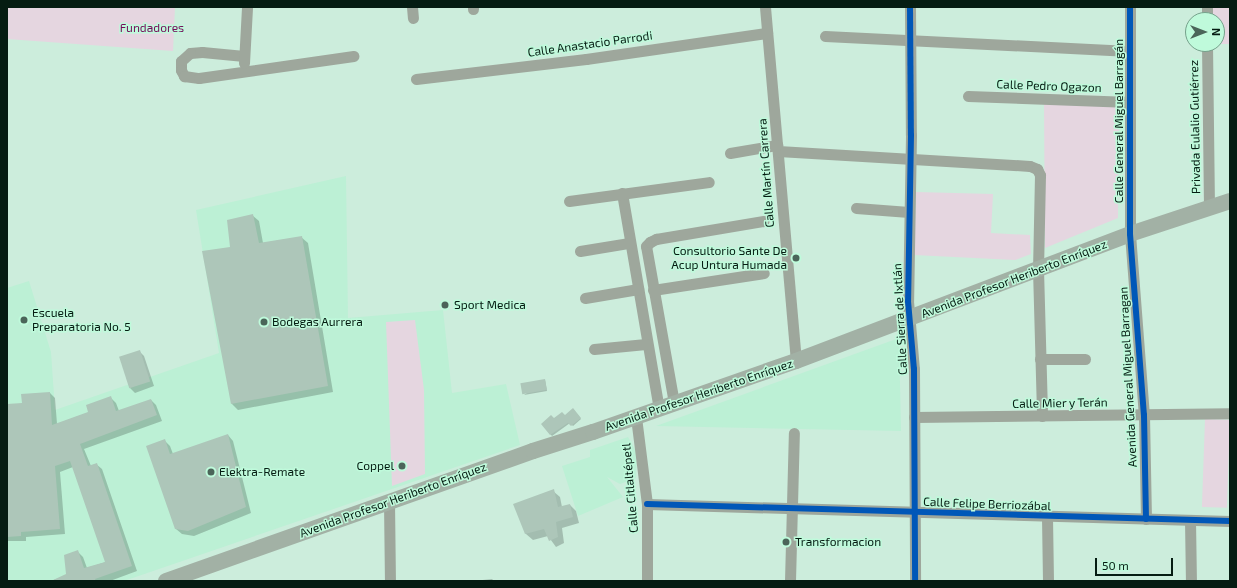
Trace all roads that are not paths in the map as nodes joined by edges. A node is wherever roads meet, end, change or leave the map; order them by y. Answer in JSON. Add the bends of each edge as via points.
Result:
{"nodes":[{"id":1,"x":247,"y":7,"type":"edge"},
{"id":2,"x":765,"y":7,"type":"edge"},
{"id":3,"x":910,"y":7,"type":"edge"},
{"id":4,"x":1130,"y":7,"type":"edge"},
{"id":5,"x":767,"y":33,"type":"junction"},
{"id":6,"x":824,"y":36,"type":"dead end"},
{"id":7,"x":910,"y":40,"type":"junction"},
{"id":8,"x":1130,"y":51,"type":"junction"},
{"id":9,"x":1207,"y":52,"type":"edge"},
{"id":10,"x":244,"y":56,"type":"junction"},
{"id":11,"x":353,"y":56,"type":"dead end"},
{"id":12,"x":244,"y":71,"type":"junction"},
{"id":13,"x":416,"y":79,"type":"dead end"},
{"id":14,"x":968,"y":96,"type":"dead end"},
{"id":15,"x":1130,"y":102,"type":"junction"},
{"id":16,"x":778,"y":148,"type":"junction"},
{"id":17,"x":730,"y":153,"type":"dead end"},
{"id":18,"x":910,"y":160,"type":"junction"},
{"id":19,"x":709,"y":182,"type":"dead end"},
{"id":20,"x":622,"y":193,"type":"junction"},
{"id":21,"x":569,"y":201,"type":"dead end"},
{"id":22,"x":1230,"y":201,"type":"edge"},
{"id":23,"x":856,"y":208,"type":"dead end"},
{"id":24,"x":1209,"y":209,"type":"junction"},
{"id":25,"x":909,"y":212,"type":"junction"},
{"id":26,"x":763,"y":221,"type":"dead end"},
{"id":27,"x":1130,"y":234,"type":"junction"},
{"id":28,"x":629,"y":243,"type":"junction"},
{"id":29,"x":580,"y":251,"type":"dead end"},
{"id":30,"x":1038,"y":269,"type":"junction"},
{"id":31,"x":764,"y":273,"type":"dead end"},
{"id":32,"x":638,"y":289,"type":"junction"},
{"id":33,"x":653,"y":290,"type":"junction"},
{"id":34,"x":585,"y":298,"type":"dead end"},
{"id":35,"x":909,"y":318,"type":"junction"},
{"id":36,"x":646,"y":344,"type":"junction"},
{"id":37,"x":594,"y":349,"type":"dead end"},
{"id":38,"x":1040,"y":359,"type":"junction"},
{"id":39,"x":1086,"y":359,"type":"dead end"},
{"id":40,"x":796,"y":361,"type":"junction"},
{"id":41,"x":674,"y":404,"type":"junction"},
{"id":42,"x":659,"y":409,"type":"junction"},
{"id":43,"x":1230,"y":413,"type":"edge"},
{"id":44,"x":1144,"y":415,"type":"junction"},
{"id":45,"x":914,"y":416,"type":"junction"},
{"id":46,"x":1042,"y":416,"type":"junction"},
{"id":47,"x":636,"y":417,"type":"junction"},
{"id":48,"x":794,"y":433,"type":"dead end"},
{"id":49,"x":389,"y":502,"type":"junction"},
{"id":50,"x":647,"y":504,"type":"junction"},
{"id":51,"x":793,"y":508,"type":"junction"},
{"id":52,"x":915,"y":513,"type":"junction"},
{"id":53,"x":1047,"y":517,"type":"junction"},
{"id":54,"x":1146,"y":519,"type":"junction"},
{"id":55,"x":1190,"y":520,"type":"junction"},
{"id":56,"x":1230,"y":521,"type":"edge"},
{"id":57,"x":166,"y":581,"type":"edge"},
{"id":58,"x":390,"y":581,"type":"edge"},
{"id":59,"x":648,"y":581,"type":"edge"},
{"id":60,"x":790,"y":581,"type":"edge"},
{"id":61,"x":915,"y":581,"type":"edge"},
{"id":62,"x":1048,"y":581,"type":"edge"},
{"id":63,"x":1191,"y":581,"type":"edge"}],
"edges":[{"from":1,"to":10,"type":"street"},
{"from":2,"to":5,"type":"street","name":"Calle Martín Carrera"},
{"from":3,"to":7,"type":"street","name":"Calle Sierra de Ixtlán"},
{"from":4,"to":8,"type":"street","name":"Calle General Miguel Barragán"},
{"from":5,"to":13,"type":"street","name":"Calle Anastacio Parrodi","via":[[586,59]]},
{"from":5,"to":16,"type":"street","name":"Calle Martín Carrera"},
{"from":6,"to":7,"type":"street"},
{"from":7,"to":8,"type":"street"},
{"from":7,"to":18,"type":"street","name":"Calle Sierra de Ixtlán"},
{"from":8,"to":15,"type":"street","name":"Calle General Miguel Barragán"},
{"from":9,"to":24,"type":"street","name":"Privada Eulalio Gutiérrez"},
{"from":10,"to":12,"type":"street"},
{"from":10,"to":12,"type":"street","via":[[190,53],[181,61],[180,66],[184,76],[190,78]]},
{"from":11,"to":12,"type":"street"},
{"from":14,"to":15,"type":"street","name":"Calle Pedro Ogazon"},
{"from":15,"to":27,"type":"street","name":"Calle General Miguel Barragán"},
{"from":16,"to":17,"type":"street"},
{"from":16,"to":18,"type":"street"},
{"from":16,"to":40,"type":"street","name":"Calle Martín Carrera"},
{"from":18,"to":25,"type":"street","name":"Calle Sierra de Ixtlán"},
{"from":18,"to":30,"type":"street","via":[[1034,167],[1040,175]]},
{"from":19,"to":20,"type":"street"},
{"from":20,"to":21,"type":"street"},
{"from":20,"to":28,"type":"street"},
{"from":22,"to":24,"type":"main road","name":"Avenida Profesor Heriberto Enríquez"},
{"from":23,"to":25,"type":"street"},
{"from":24,"to":27,"type":"main road","name":"Avenida Profesor Heriberto Enríquez"},
{"from":25,"to":35,"type":"street","name":"Calle Sierra de Ixtlán"},
{"from":26,"to":33,"type":"street","via":[[650,242],[646,246],[646,251]]},
{"from":27,"to":30,"type":"main road","name":"Avenida Profesor Heriberto Enríquez"},
{"from":27,"to":44,"type":"street","name":"Avenida General Miguel Barragan"},
{"from":28,"to":29,"type":"street"},
{"from":28,"to":32,"type":"street"},
{"from":30,"to":35,"type":"main road","name":"Avenida Profesor Heriberto Enríquez"},
{"from":30,"to":38,"type":"street"},
{"from":31,"to":33,"type":"street"},
{"from":32,"to":34,"type":"street"},
{"from":32,"to":36,"type":"street"},
{"from":33,"to":41,"type":"street"},
{"from":35,"to":40,"type":"main road","name":"Avenida Profesor Heriberto Enríquez"},
{"from":35,"to":45,"type":"street","name":"Calle Sierra de Ixtlán","via":[[914,369]]},
{"from":36,"to":37,"type":"street"},
{"from":36,"to":42,"type":"street"},
{"from":38,"to":39,"type":"street"},
{"from":38,"to":46,"type":"street"},
{"from":40,"to":41,"type":"main road","name":"Avenida Profesor Heriberto Enríquez"},
{"from":41,"to":42,"type":"main road","name":"Avenida Profesor Heriberto Enríquez"},
{"from":42,"to":47,"type":"main road","name":"Avenida Profesor Heriberto Enríquez"},
{"from":43,"to":44,"type":"street","name":"Calle Mier y Terán"},
{"from":44,"to":46,"type":"street","name":"Calle Mier y Terán"},
{"from":44,"to":54,"type":"street","name":"Avenida General Miguel Barragan"},
{"from":45,"to":46,"type":"street","name":"Calle Mier y Terán"},
{"from":45,"to":52,"type":"street","name":"Calle Sierra de Ixtlán"},
{"from":47,"to":49,"type":"main road","name":"Avenida Profesor Heriberto Enríquez"},
{"from":47,"to":50,"type":"street","name":"Calle Citlaltépetl"},
{"from":48,"to":51,"type":"street"},
{"from":49,"to":57,"type":"main road","name":"Avenida Profesor Heriberto Enríquez"},
{"from":49,"to":58,"type":"street"},
{"from":50,"to":51,"type":"street","name":"Calle Felipe Berriozábal"},
{"from":50,"to":59,"type":"street","name":"Calle Citlaltépetl"},
{"from":51,"to":52,"type":"street","name":"Calle Felipe Berriozábal"},
{"from":51,"to":60,"type":"street"},
{"from":52,"to":53,"type":"street","name":"Calle Felipe Berriozábal"},
{"from":52,"to":61,"type":"street","name":"Calle Sierra de Ixtlán"},
{"from":53,"to":54,"type":"street","name":"Calle Felipe Berriozábal"},
{"from":53,"to":62,"type":"street"},
{"from":54,"to":55,"type":"street","name":"Calle Felipe Berriozábal"},
{"from":55,"to":56,"type":"street","name":"Calle Felipe Berriozábal"},
{"from":55,"to":63,"type":"street"}]}
